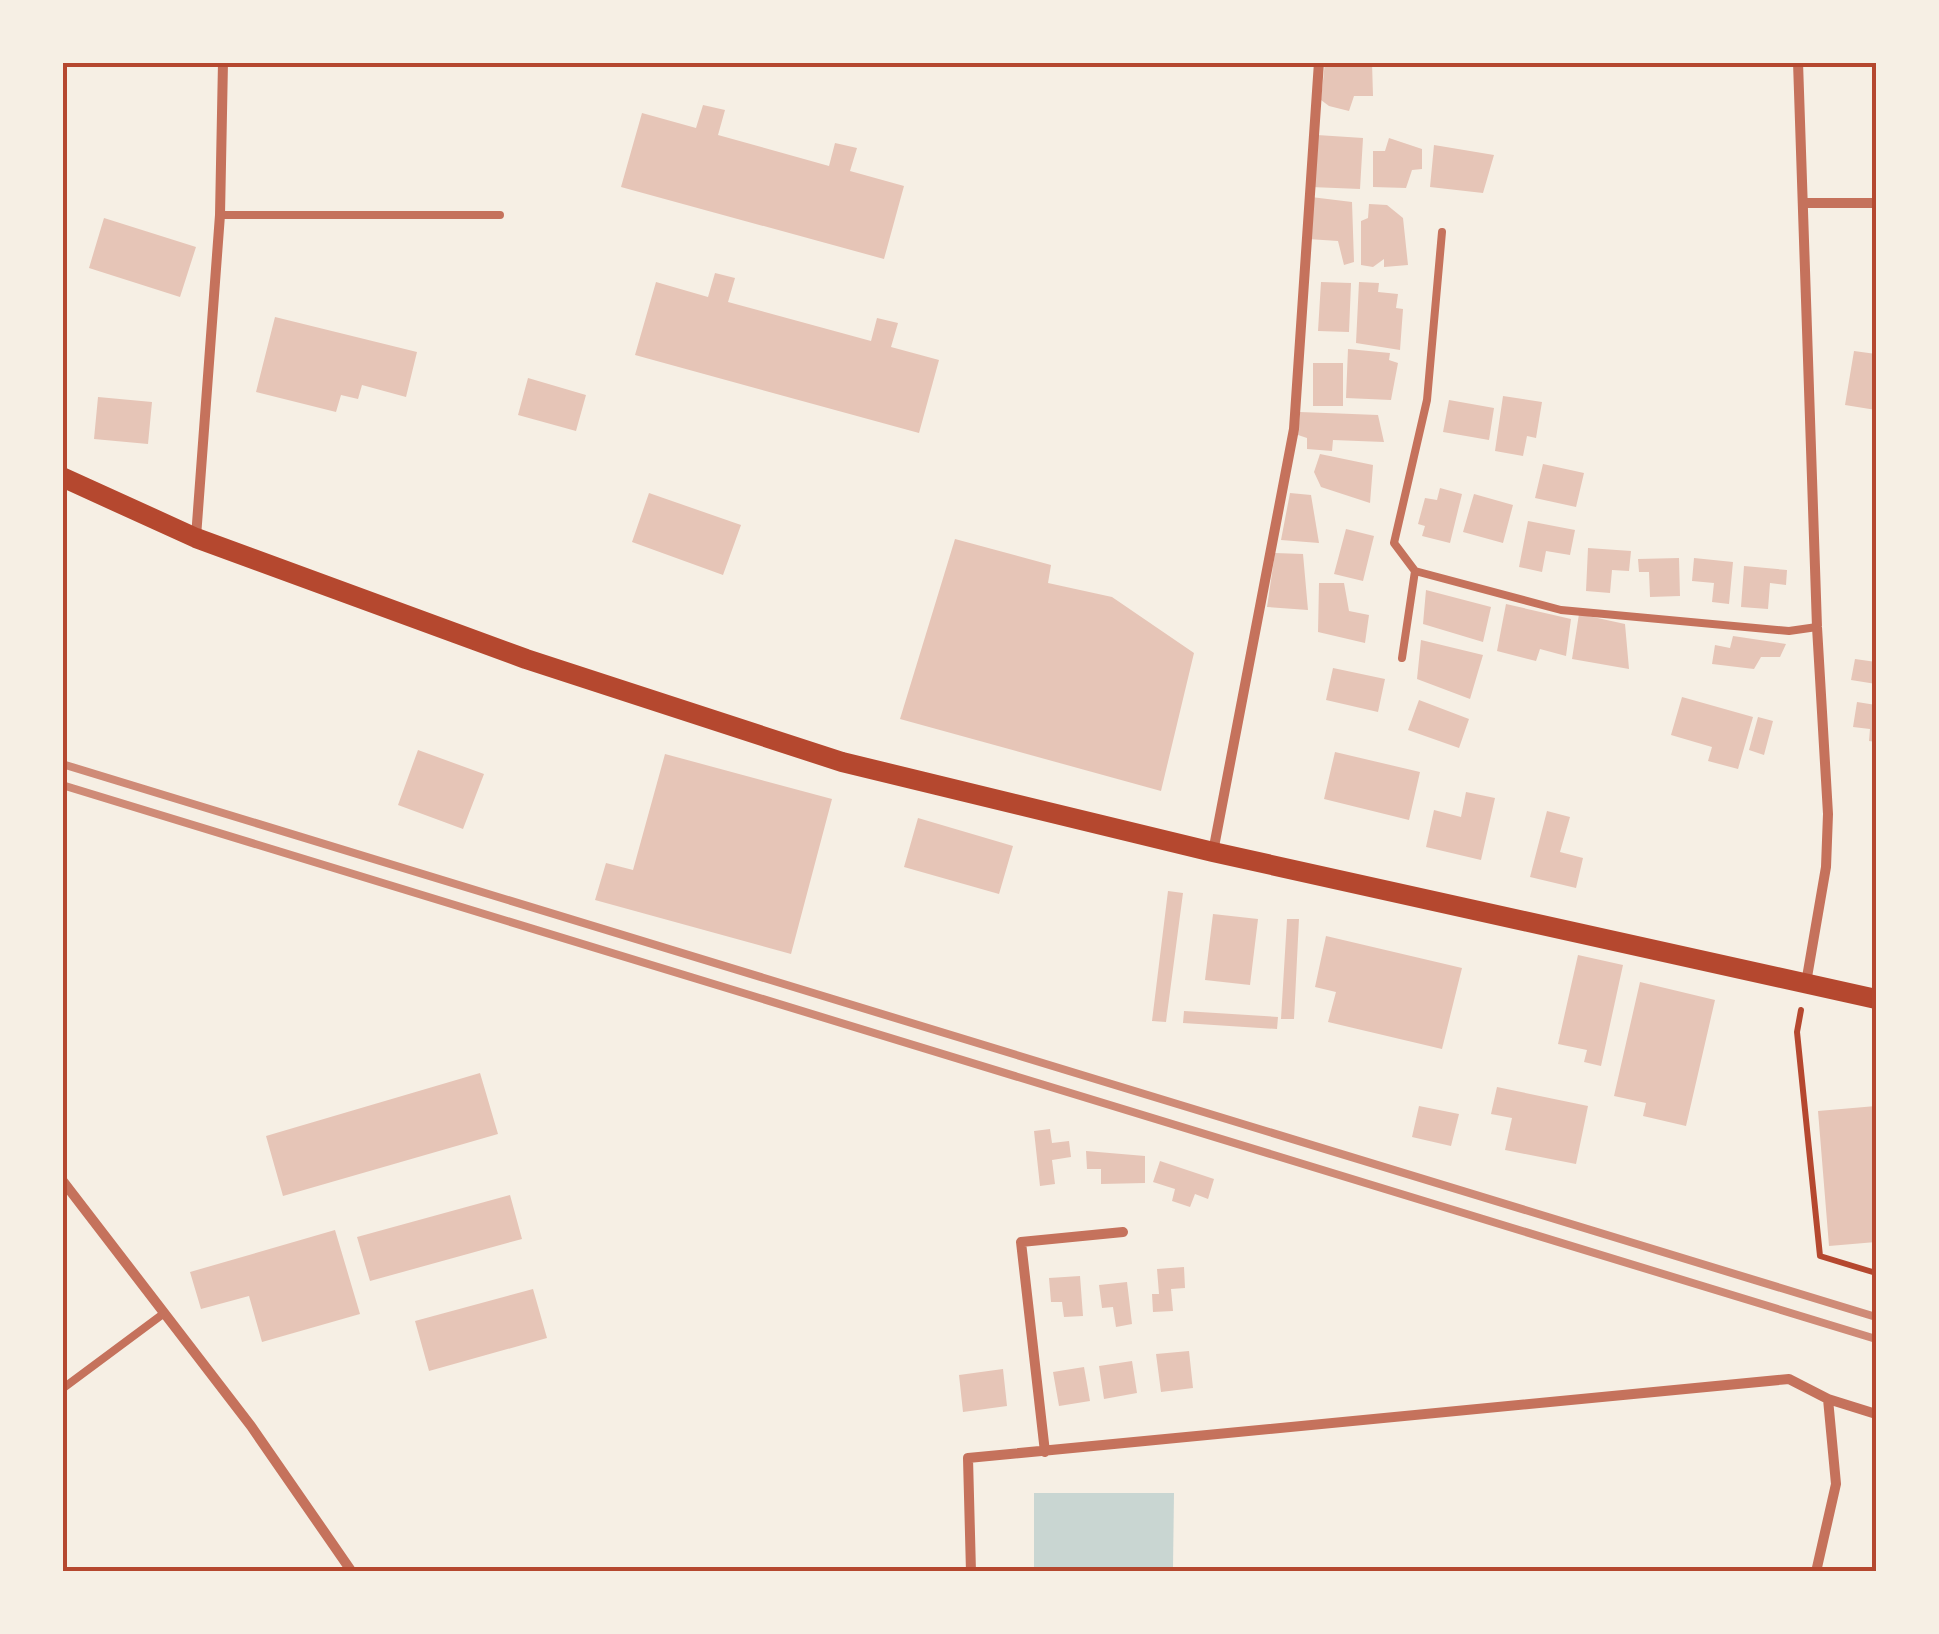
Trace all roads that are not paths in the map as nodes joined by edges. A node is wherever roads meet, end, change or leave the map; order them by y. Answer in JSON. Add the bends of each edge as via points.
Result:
{"nodes":[{"id":1,"x":223,"y":62,"type":"edge"},
{"id":2,"x":1319,"y":62,"type":"edge"},
{"id":3,"x":1798,"y":62,"type":"edge"},
{"id":4,"x":1876,"y":203,"type":"edge"},
{"id":5,"x":1806,"y":204,"type":"junction"},
{"id":6,"x":220,"y":215,"type":"junction"},
{"id":7,"x":500,"y":215,"type":"dead end"},
{"id":8,"x":1442,"y":232,"type":"dead end"},
{"id":9,"x":62,"y":477,"type":"edge"},
{"id":10,"x":196,"y":538,"type":"junction"},
{"id":11,"x":1415,"y":571,"type":"junction"},
{"id":12,"x":1817,"y":627,"type":"junction"},
{"id":13,"x":1402,"y":658,"type":"dead end"},
{"id":14,"x":1213,"y":852,"type":"junction"},
{"id":15,"x":1806,"y":984,"type":"junction"},
{"id":16,"x":1876,"y":999,"type":"edge"},
{"id":17,"x":62,"y":1180,"type":"edge"},
{"id":18,"x":1123,"y":1232,"type":"dead end"},
{"id":19,"x":164,"y":1314,"type":"junction"},
{"id":20,"x":62,"y":1389,"type":"edge"},
{"id":21,"x":1828,"y":1399,"type":"junction"},
{"id":22,"x":1876,"y":1414,"type":"edge"},
{"id":23,"x":1045,"y":1452,"type":"junction"},
{"id":24,"x":352,"y":1572,"type":"edge"},
{"id":25,"x":971,"y":1572,"type":"edge"},
{"id":26,"x":1816,"y":1572,"type":"edge"}],
"edges":[{"from":1,"to":6,"type":"street"},
{"from":2,"to":14,"type":"street","via":[[1294,429]]},
{"from":3,"to":5,"type":"street"},
{"from":4,"to":5,"type":"street"},
{"from":5,"to":12,"type":"street"},
{"from":6,"to":7,"type":"lane"},
{"from":6,"to":10,"type":"street"},
{"from":8,"to":11,"type":"lane","via":[[1427,400],[1394,543]]},
{"from":9,"to":10,"type":"main road"},
{"from":10,"to":14,"type":"main road","via":[[526,658],[842,762]]},
{"from":11,"to":12,"type":"lane","via":[[1561,610],[1790,631]]},
{"from":11,"to":13,"type":"lane"},
{"from":12,"to":15,"type":"street","via":[[1828,814]]},
{"from":14,"to":15,"type":"main road"},
{"from":15,"to":16,"type":"main road"},
{"from":17,"to":19,"type":"street"},
{"from":18,"to":23,"type":"street","via":[[1021,1242]]},
{"from":19,"to":20,"type":"lane"},
{"from":19,"to":24,"type":"street","via":[[252,1426]]},
{"from":21,"to":22,"type":"street"},
{"from":21,"to":23,"type":"street","via":[[1790,1379],[1740,1381]]},
{"from":21,"to":26,"type":"street","via":[[1836,1484]]},
{"from":23,"to":25,"type":"street","via":[[968,1458]]}]}
